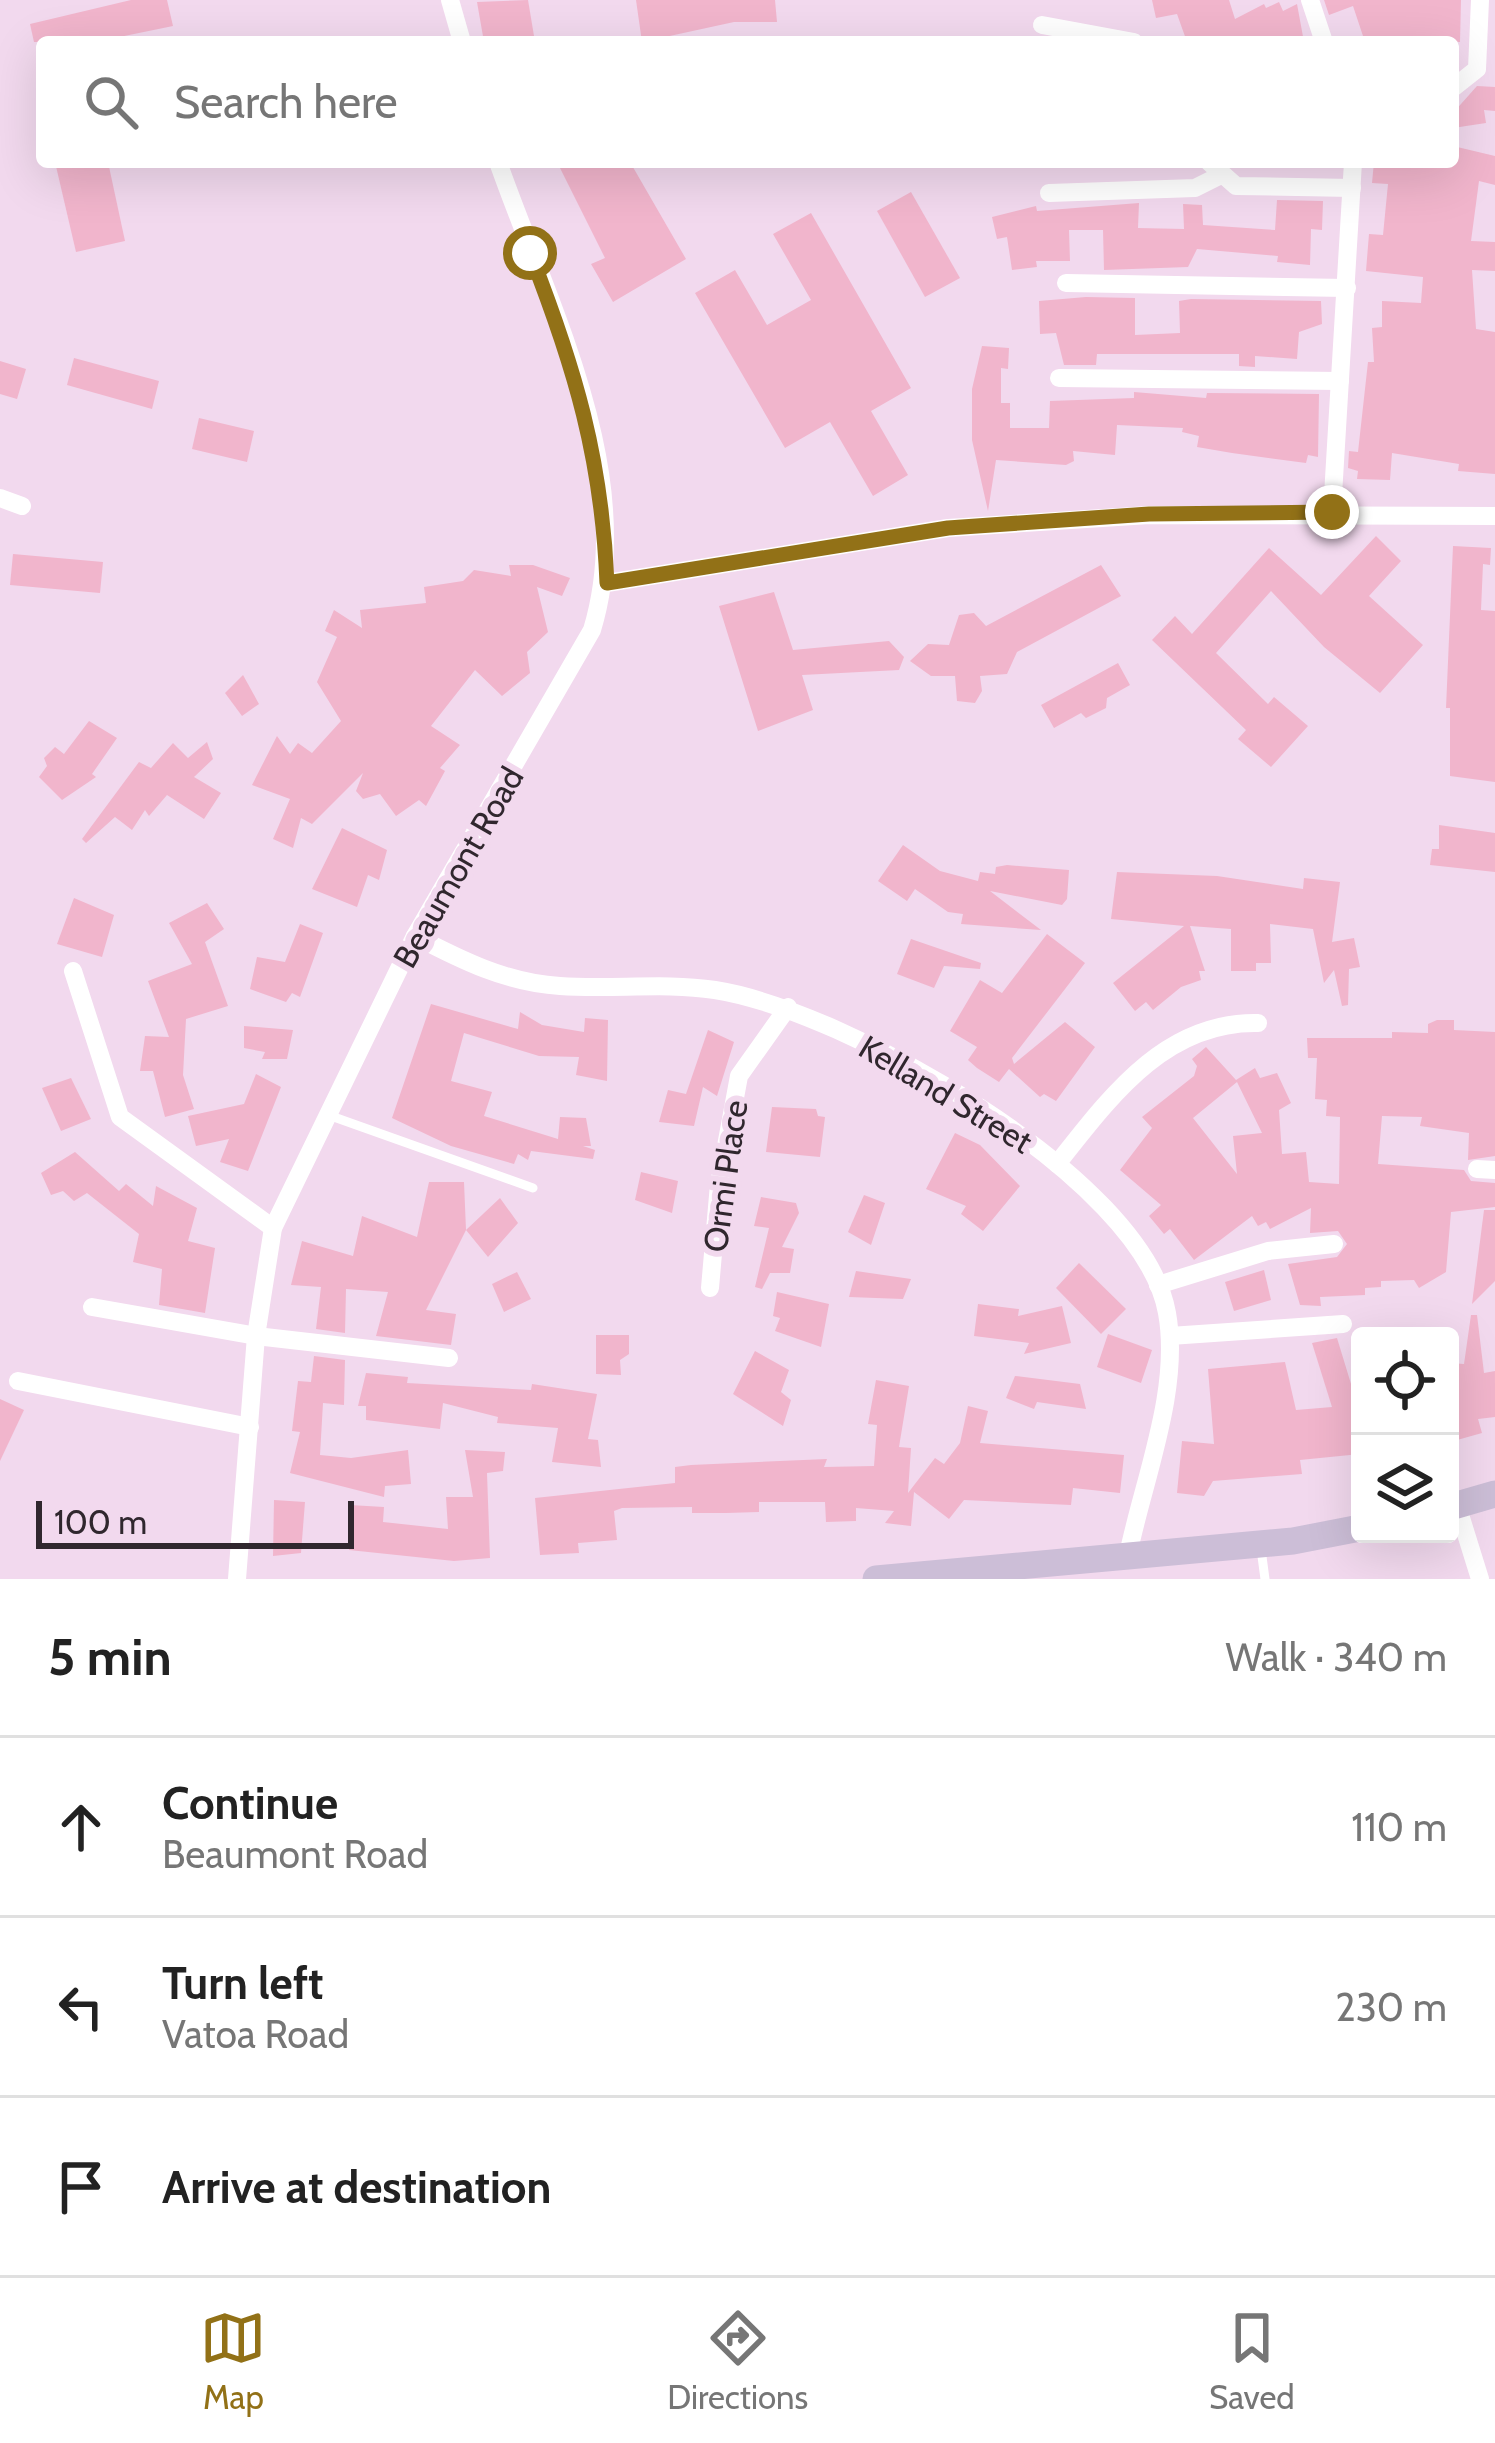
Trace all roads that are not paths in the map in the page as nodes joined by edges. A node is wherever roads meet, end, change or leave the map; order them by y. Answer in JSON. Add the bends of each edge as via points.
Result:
{"nodes":[{"id":1,"x":450,"y":0,"type":"edge"},
{"id":2,"x":1310,"y":0,"type":"edge"},
{"id":3,"x":1480,"y":0,"type":"edge"},
{"id":4,"x":1042,"y":25,"type":"dead end"},
{"id":5,"x":460,"y":36,"type":"edge"},
{"id":6,"x":1102,"y":36,"type":"edge"},
{"id":7,"x":1322,"y":36,"type":"edge"},
{"id":8,"x":1459,"y":83,"type":"edge"},
{"id":9,"x":500,"y":168,"type":"edge"},
{"id":10,"x":1353,"y":168,"type":"edge"},
{"id":11,"x":1214,"y":169,"type":"edge"},
{"id":12,"x":1352,"y":188,"type":"junction"},
{"id":13,"x":1049,"y":193,"type":"dead end"},
{"id":14,"x":1066,"y":283,"type":"dead end"},
{"id":15,"x":1347,"y":288,"type":"junction"},
{"id":16,"x":1059,"y":378,"type":"dead end"},
{"id":17,"x":1340,"y":381,"type":"junction"},
{"id":18,"x":0,"y":498,"type":"edge"},
{"id":19,"x":22,"y":506,"type":"dead end"},
{"id":20,"x":1332,"y":512,"type":"junction"},
{"id":21,"x":1495,"y":516,"type":"edge"},
{"id":22,"x":607,"y":583,"type":"junction"},
{"id":23,"x":415,"y":937,"type":"junction"},
{"id":24,"x":73,"y":971,"type":"dead end"},
{"id":25,"x":788,"y":1007,"type":"junction"},
{"id":26,"x":1258,"y":1022,"type":"dead end"},
{"id":27,"x":331,"y":1116,"type":"junction"},
{"id":28,"x":1057,"y":1164,"type":"junction"},
{"id":29,"x":533,"y":1188,"type":"dead end"},
{"id":30,"x":273,"y":1228,"type":"junction"},
{"id":31,"x":1334,"y":1244,"type":"dead end"},
{"id":32,"x":1159,"y":1285,"type":"junction"},
{"id":33,"x":710,"y":1288,"type":"dead end"},
{"id":34,"x":92,"y":1307,"type":"dead end"},
{"id":35,"x":1343,"y":1324,"type":"dead end"},
{"id":36,"x":256,"y":1336,"type":"junction"},
{"id":37,"x":1170,"y":1336,"type":"junction"},
{"id":38,"x":448,"y":1358,"type":"dead end"},
{"id":39,"x":18,"y":1381,"type":"dead end"},
{"id":40,"x":250,"y":1427,"type":"junction"},
{"id":41,"x":1495,"y":1494,"type":"edge"},
{"id":42,"x":1459,"y":1505,"type":"edge"},
{"id":43,"x":1459,"y":1520,"type":"edge"},
{"id":44,"x":1351,"y":1529,"type":"edge"},
{"id":45,"x":1261,"y":1544,"type":"junction"},
{"id":46,"x":1128,"y":1556,"type":"junction"},
{"id":47,"x":237,"y":1579,"type":"edge"},
{"id":48,"x":876,"y":1579,"type":"edge"},
{"id":49,"x":1265,"y":1579,"type":"edge"},
{"id":50,"x":1480,"y":1579,"type":"edge"}],
"edges":[{"from":1,"to":5,"type":"street"},
{"from":2,"to":7,"type":"street"},
{"from":3,"to":8,"type":"street","via":[[1477,69]]},
{"from":4,"to":6,"type":"street"},
{"from":9,"to":22,"type":"street","name":"Beaumont Road","via":[[582,402],[603,493]]},
{"from":10,"to":12,"type":"street"},
{"from":11,"to":12,"type":"street","via":[[1236,186]]},
{"from":11,"to":13,"type":"street","via":[[1195,188]]},
{"from":12,"to":15,"type":"street"},
{"from":14,"to":15,"type":"street"},
{"from":15,"to":17,"type":"street"},
{"from":16,"to":17,"type":"street"},
{"from":17,"to":20,"type":"street"},
{"from":18,"to":19,"type":"street"},
{"from":20,"to":21,"type":"street"},
{"from":20,"to":22,"type":"street","via":[[948,528]]},
{"from":22,"to":23,"type":"street","name":"Beaumont Road","via":[[592,630]]},
{"from":23,"to":25,"type":"street","name":"Kelland Street","via":[[482,970],[560,986],[716,990]]},
{"from":23,"to":27,"type":"street","name":"Beaumont Road"},
{"from":24,"to":30,"type":"street","via":[[121,1117]]},
{"from":25,"to":28,"type":"street","name":"Kelland Street","via":[[973,1102]]},
{"from":25,"to":33,"type":"street","name":"Ormi Place","via":[[740,1076]]},
{"from":26,"to":28,"type":"street","via":[[1180,1037],[1143,1066]]},
{"from":27,"to":29,"type":"lane"},
{"from":27,"to":30,"type":"street","name":"Beaumont Road"},
{"from":28,"to":32,"type":"street","name":"Kelland Street","via":[[1114,1217]]},
{"from":30,"to":36,"type":"street","name":"Beaumont Road"},
{"from":31,"to":32,"type":"street","via":[[1268,1251]]},
{"from":32,"to":37,"type":"street","name":"Kelland Street"},
{"from":34,"to":36,"type":"street"},
{"from":35,"to":37,"type":"street"},
{"from":36,"to":38,"type":"street"},
{"from":36,"to":40,"type":"street","name":"Beaumont Road"},
{"from":37,"to":46,"type":"street","name":"Kelland Street"},
{"from":39,"to":40,"type":"street"},
{"from":40,"to":47,"type":"street","name":"Beaumont Road"},
{"from":41,"to":42,"type":"street"},
{"from":43,"to":50,"type":"street"},
{"from":44,"to":45,"type":"street"},
{"from":45,"to":46,"type":"street"},
{"from":45,"to":49,"type":"lane"},
{"from":46,"to":48,"type":"street"}]}
